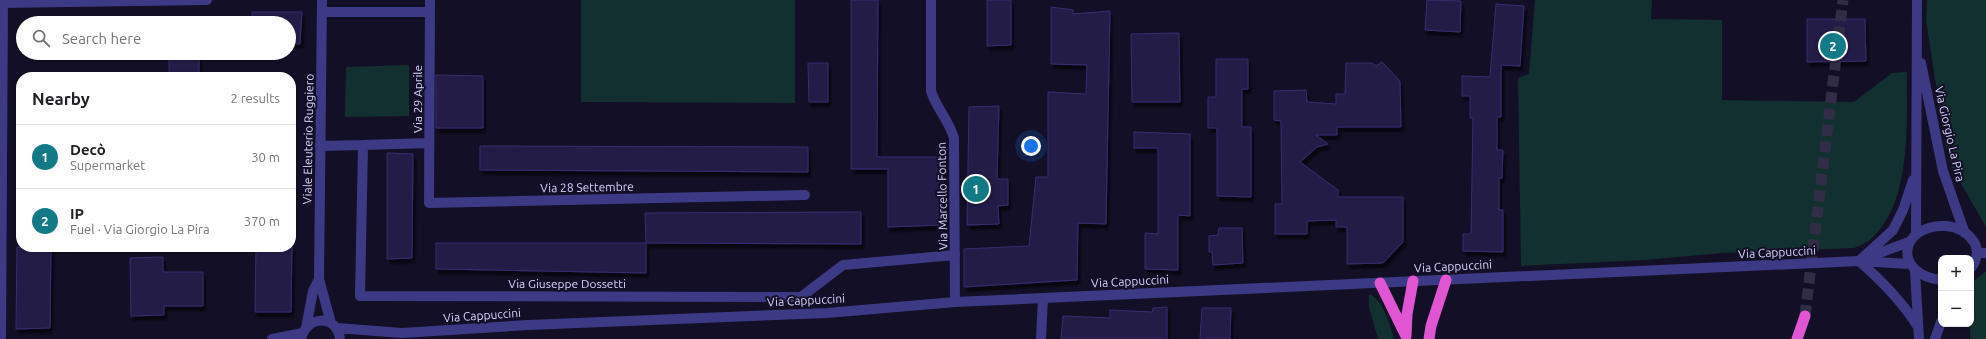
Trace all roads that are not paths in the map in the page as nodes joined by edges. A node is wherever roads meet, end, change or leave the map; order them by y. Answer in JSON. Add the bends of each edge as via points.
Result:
{"nodes":[{"id":1,"x":207,"y":0,"type":"edge"},
{"id":2,"x":322,"y":0,"type":"edge"},
{"id":3,"x":430,"y":0,"type":"edge"},
{"id":4,"x":931,"y":0,"type":"edge"},
{"id":5,"x":1917,"y":0,"type":"edge"},
{"id":6,"x":2,"y":2,"type":"edge"},
{"id":7,"x":322,"y":12,"type":"junction"},
{"id":8,"x":430,"y":12,"type":"junction"},
{"id":9,"x":1916,"y":42,"type":"junction"},
{"id":10,"x":1,"y":65,"type":"edge"},
{"id":11,"x":429,"y":143,"type":"junction"},
{"id":12,"x":363,"y":145,"type":"junction"},
{"id":13,"x":320,"y":146,"type":"junction"},
{"id":14,"x":1916,"y":170,"type":"junction"},
{"id":15,"x":805,"y":195,"type":"dead end"},
{"id":16,"x":1964,"y":231,"type":"junction"},
{"id":17,"x":1916,"y":234,"type":"junction"},
{"id":18,"x":1909,"y":242,"type":"junction"},
{"id":19,"x":1982,"y":253,"type":"edge"},
{"id":20,"x":955,"y":255,"type":"junction"},
{"id":21,"x":1859,"y":261,"type":"junction"},
{"id":22,"x":1974,"y":265,"type":"edge"},
{"id":23,"x":1912,"y":267,"type":"junction"},
{"id":24,"x":319,"y":279,"type":"junction"},
{"id":25,"x":1938,"y":279,"type":"edge"},
{"id":26,"x":1446,"y":280,"type":"junction"},
{"id":27,"x":1413,"y":281,"type":"junction"},
{"id":28,"x":1380,"y":283,"type":"junction"},
{"id":29,"x":1043,"y":298,"type":"junction"},
{"id":30,"x":955,"y":302,"type":"junction"},
{"id":31,"x":1805,"y":316,"type":"tunnel mouth"},
{"id":32,"x":334,"y":326,"type":"junction"},
{"id":33,"x":1918,"y":327,"type":"junction"},
{"id":34,"x":1939,"y":327,"type":"edge"},
{"id":35,"x":303,"y":333,"type":"edge"},
{"id":36,"x":402,"y":333,"type":"junction"},
{"id":37,"x":1406,"y":338,"type":"edge"},
{"id":38,"x":1,"y":339,"type":"edge"},
{"id":39,"x":272,"y":339,"type":"edge"},
{"id":40,"x":340,"y":339,"type":"edge"},
{"id":41,"x":382,"y":339,"type":"edge"},
{"id":42,"x":1041,"y":339,"type":"edge"},
{"id":43,"x":1429,"y":339,"type":"edge"},
{"id":44,"x":1797,"y":339,"type":"edge"},
{"id":45,"x":1919,"y":339,"type":"edge"},
{"id":46,"x":1935,"y":339,"type":"edge"}],
"edges":[{"from":1,"to":6,"type":"street"},
{"from":2,"to":7,"type":"street","name":"Viale Eleuterio Ruggiero"},
{"from":3,"to":8,"type":"street","name":"Via 29 Aprile"},
{"from":4,"to":20,"type":"street","name":"Via Marcello Fonton","via":[[931,91],[935,104],[950,125],[954,138]]},
{"from":5,"to":9,"type":"street","name":"Via Giorgio La Pira"},
{"from":6,"to":10,"type":"street"},
{"from":7,"to":8,"type":"street"},
{"from":7,"to":13,"type":"street","name":"Viale Eleuterio Ruggiero"},
{"from":8,"to":11,"type":"street","name":"Via 29 Aprile"},
{"from":9,"to":14,"type":"street","name":"Via Giorgio La Pira"},
{"from":9,"to":16,"type":"street","name":"Via Giorgio La Pira","via":[[1943,171]]},
{"from":10,"to":38,"type":"street"},
{"from":11,"to":12,"type":"street","name":"Via 29 Aprile"},
{"from":11,"to":15,"type":"street","name":"Via 28 Settembre","via":[[429,203]]},
{"from":12,"to":13,"type":"street"},
{"from":12,"to":20,"type":"street","name":"Via Giuseppe Dossetti","via":[[360,296],[801,297],[843,265]]},
{"from":13,"to":24,"type":"street","name":"Viale Eleuterio Ruggiero"},
{"from":14,"to":17,"type":"street","name":"Via Giorgio La Pira"},
{"from":14,"to":21,"type":"street","name":"Via Giorgio La Pira","via":[[1904,210],[1894,230]]},
{"from":16,"to":17,"type":"street","via":[[1951,226],[1936,226]]},
{"from":16,"to":19,"type":"street","via":[[1970,235]]},
{"from":17,"to":18,"type":"street"},
{"from":18,"to":21,"type":"street","name":"Via Cappuccini"},
{"from":18,"to":23,"type":"street","via":[[1906,255]]},
{"from":19,"to":22,"type":"street"},
{"from":20,"to":30,"type":"street","name":"Via Marcello Fonton"},
{"from":21,"to":23,"type":"street","name":"Via Cappuccini"},
{"from":21,"to":26,"type":"street","name":"Via Cappuccini"},
{"from":21,"to":33,"type":"street","via":[[1906,307]]},
{"from":23,"to":25,"type":"street","name":"Via Cappuccini","via":[[1924,276]]},
{"from":23,"to":33,"type":"street"},
{"from":24,"to":32,"type":"street","name":"Viale Eleuterio Ruggiero"},
{"from":24,"to":35,"type":"street","name":"Viale Eleuterio Ruggiero","via":[[313,291]]},
{"from":26,"to":27,"type":"street","name":"Via Cappuccini"},
{"from":26,"to":43,"type":"highway"},
{"from":27,"to":28,"type":"street","name":"Via Cappuccini"},
{"from":27,"to":37,"type":"highway"},
{"from":28,"to":29,"type":"street","name":"Via Cappuccini"},
{"from":28,"to":37,"type":"highway"},
{"from":29,"to":30,"type":"street","name":"Via Cappuccini"},
{"from":29,"to":42,"type":"street"},
{"from":30,"to":36,"type":"street","name":"Via Cappuccini","via":[[827,313],[528,325]]},
{"from":31,"to":44,"type":"highway"},
{"from":32,"to":35,"type":"street","name":"Via Cappuccini","via":[[326,321],[315,322]]},
{"from":32,"to":36,"type":"street","name":"Via Cappuccini"},
{"from":32,"to":40,"type":"street","name":"Viale Eleuterio Ruggiero"},
{"from":33,"to":45,"type":"street"},
{"from":34,"to":46,"type":"street"},
{"from":35,"to":39,"type":"street","name":"Via Cappuccini"},
{"from":36,"to":41,"type":"street","name":"Via Cappuccini"}]}
